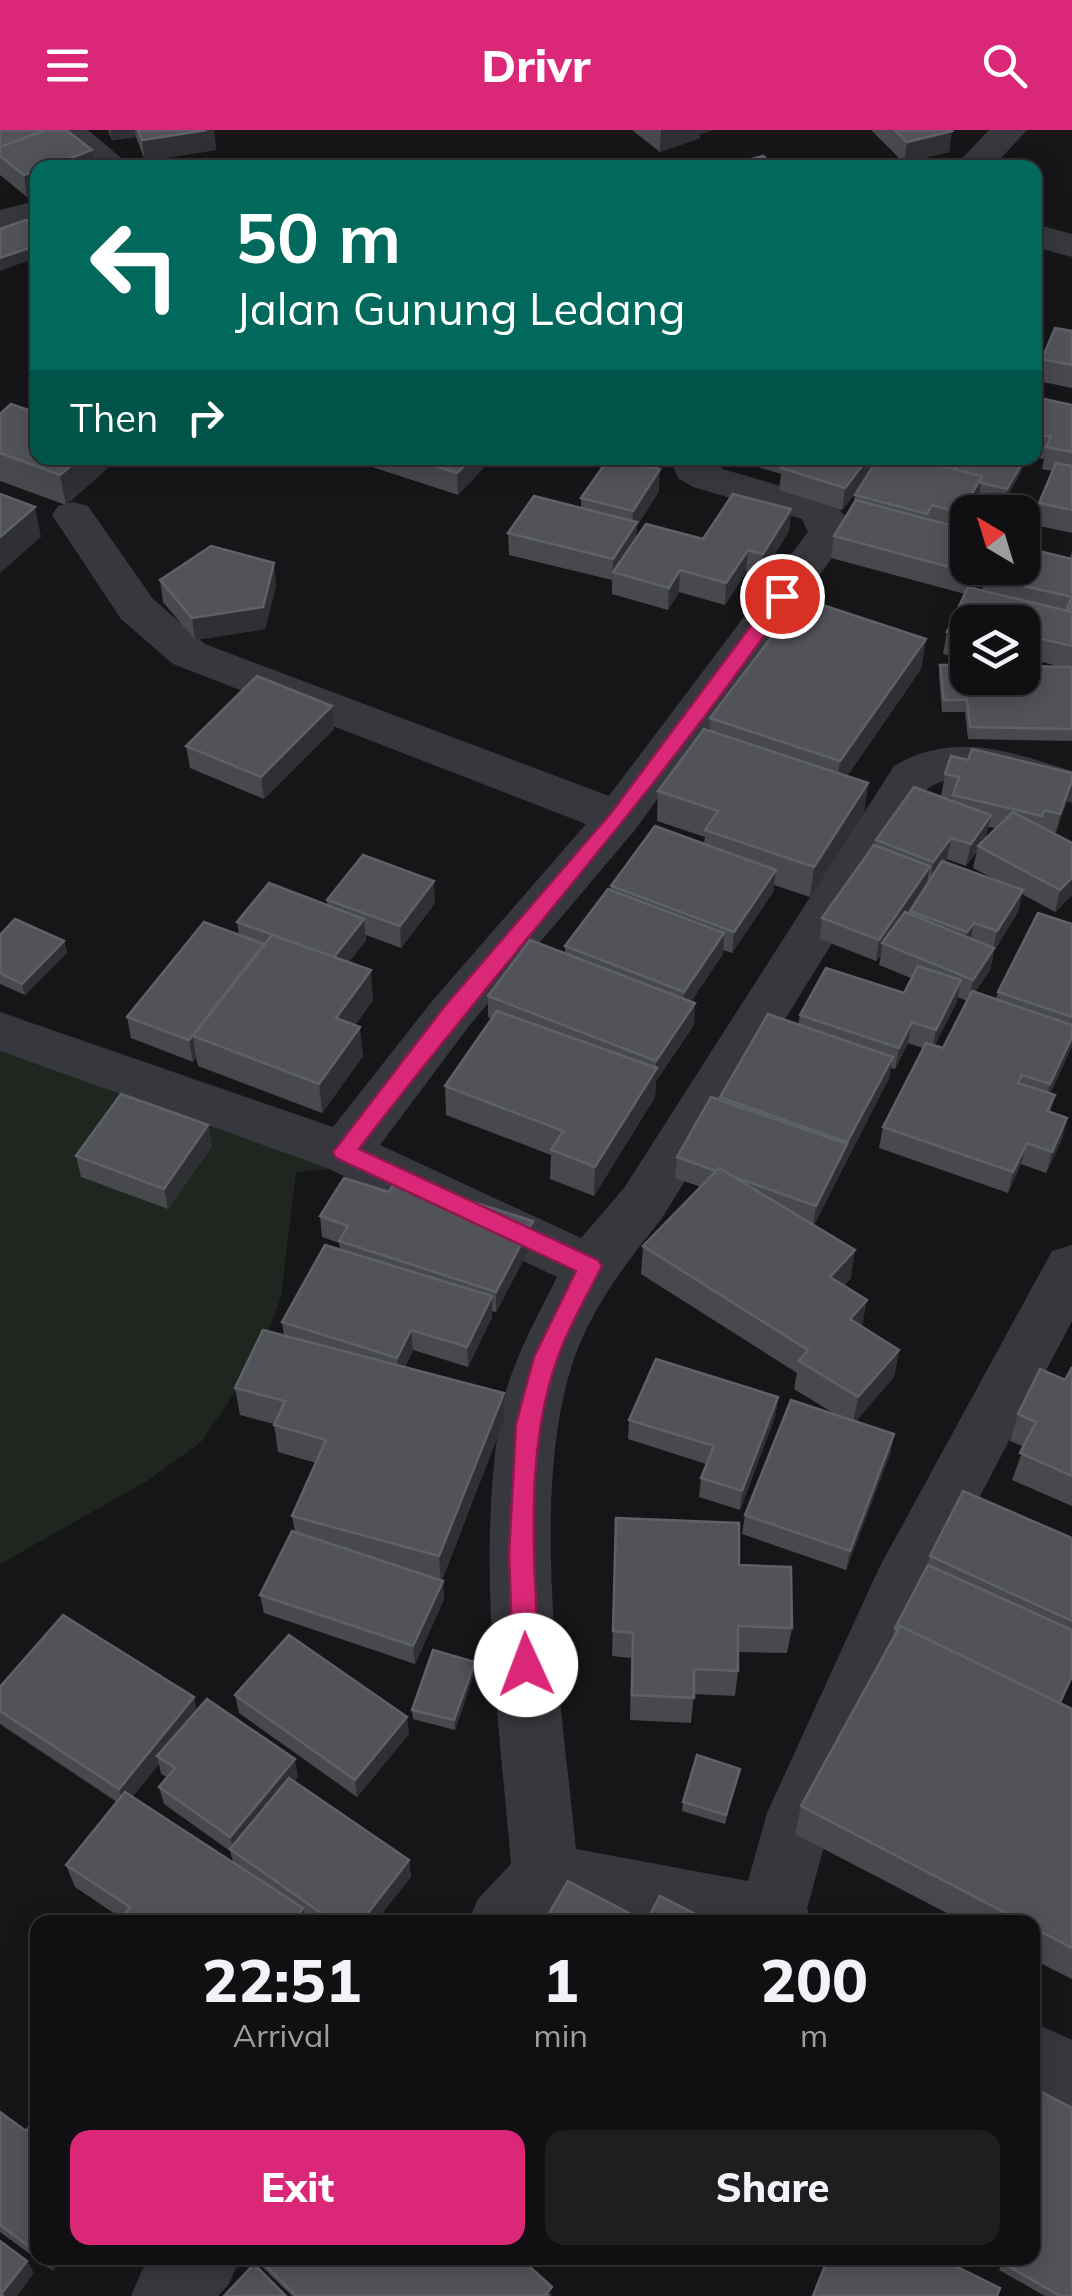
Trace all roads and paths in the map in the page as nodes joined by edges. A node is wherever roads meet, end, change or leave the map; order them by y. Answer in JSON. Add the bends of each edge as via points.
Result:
{"nodes":[{"id":1,"x":64,"y":130,"type":"edge"},
{"id":2,"x":1009,"y":130,"type":"edge"},
{"id":3,"x":103,"y":160,"type":"edge"},
{"id":4,"x":979,"y":160,"type":"edge"},
{"id":5,"x":30,"y":213,"type":"edge"},
{"id":6,"x":0,"y":221,"type":"edge"},
{"id":7,"x":1042,"y":237,"type":"edge"},
{"id":8,"x":1072,"y":246,"type":"edge"},
{"id":9,"x":692,"y":465,"type":"edge"},
{"id":10,"x":73,"y":515,"type":"dead end"},
{"id":11,"x":1072,"y":787,"type":"edge"},
{"id":12,"x":618,"y":818,"type":"junction"},
{"id":13,"x":0,"y":1031,"type":"edge"},
{"id":14,"x":344,"y":1152,"type":"junction"},
{"id":15,"x":590,"y":1266,"type":"junction"},
{"id":16,"x":1072,"y":1267,"type":"edge"},
{"id":17,"x":524,"y":1899,"type":"edge"},
{"id":18,"x":715,"y":1915,"type":"edge"},
{"id":19,"x":776,"y":1915,"type":"edge"},
{"id":20,"x":1040,"y":2060,"type":"edge"},
{"id":21,"x":1072,"y":2078,"type":"edge"},
{"id":22,"x":196,"y":2265,"type":"edge"},
{"id":23,"x":168,"y":2296,"type":"edge"}],
"edges":[{"from":1,"to":3,"type":"street"},
{"from":2,"to":4,"type":"street"},
{"from":5,"to":6,"type":"street"},
{"from":7,"to":8,"type":"street"},
{"from":9,"to":12,"type":"street","via":[[708,478],[817,510],[829,522],[829,533]]},
{"from":10,"to":12,"type":"street","via":[[138,609],[189,654]]},
{"from":11,"to":15,"type":"street","via":[[955,758],[926,765],[911,778],[643,1203]]},
{"from":12,"to":14,"type":"street","via":[[451,1013]]},
{"from":13,"to":14,"type":"street"},
{"from":14,"to":15,"type":"street"},
{"from":15,"to":17,"type":"street","via":[[546,1357],[528,1424]]},
{"from":16,"to":19,"type":"street","via":[[901,1587],[800,1813]]},
{"from":17,"to":18,"type":"street"},
{"from":20,"to":21,"type":"street"},
{"from":22,"to":23,"type":"street"}]}
